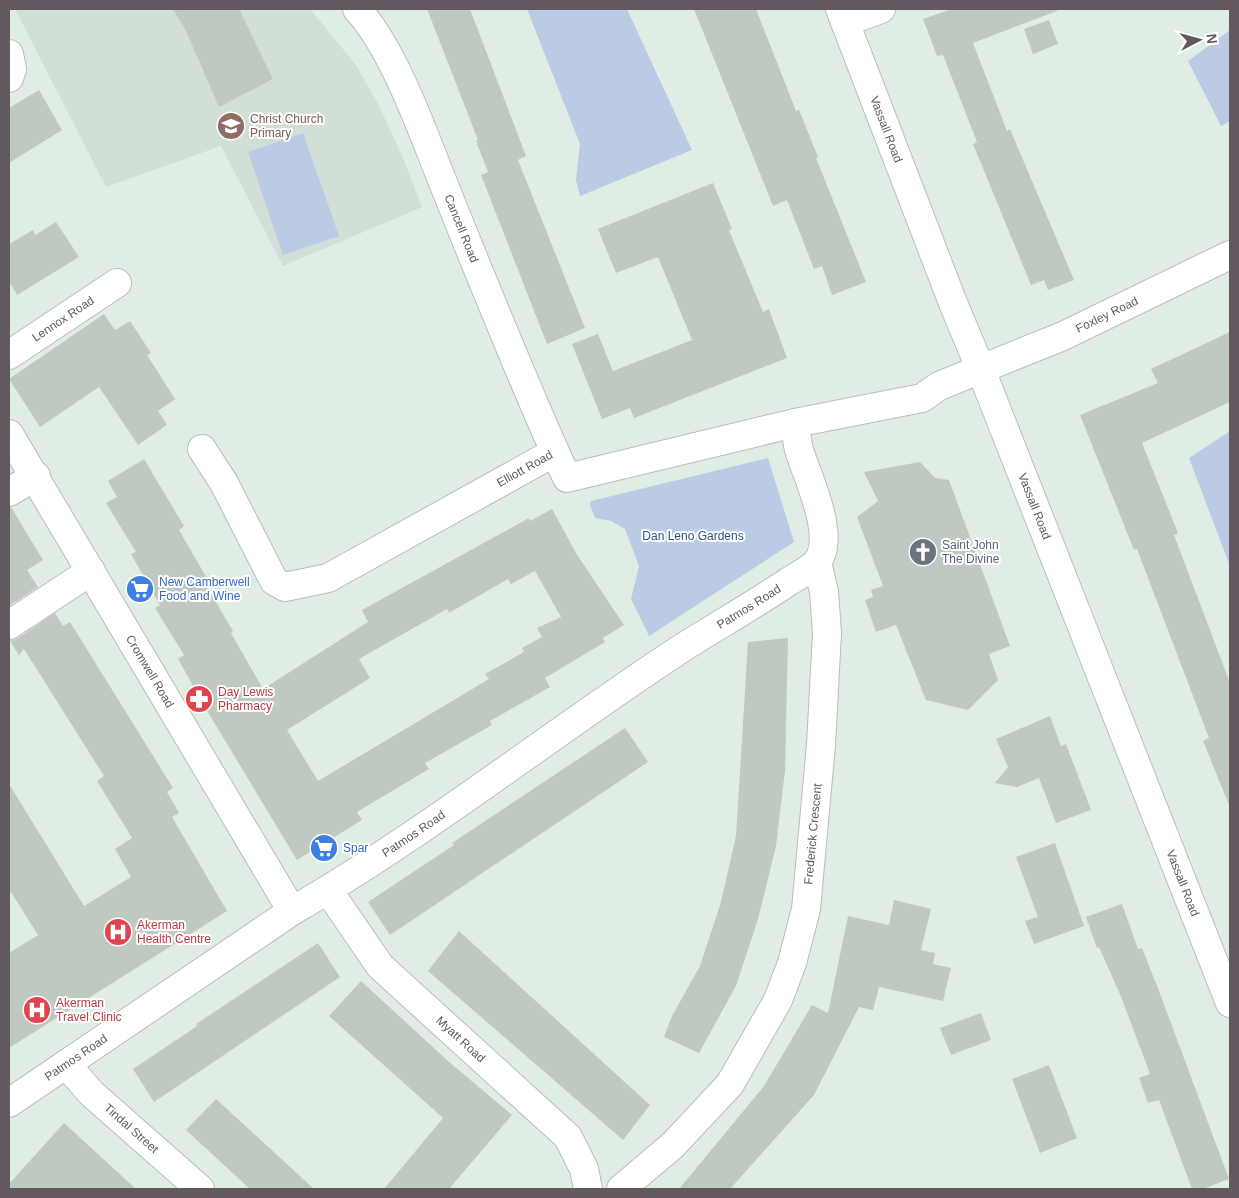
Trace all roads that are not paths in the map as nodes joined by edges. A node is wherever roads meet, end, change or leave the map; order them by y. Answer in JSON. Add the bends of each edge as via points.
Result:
{"nodes":[{"id":1,"x":357,"y":9,"type":"edge"},
{"id":2,"x":881,"y":9,"type":"edge"},
{"id":3,"x":842,"y":16,"type":"edge"},
{"id":4,"x":9,"y":54,"type":"edge"},
{"id":5,"x":9,"y":78,"type":"edge"},
{"id":6,"x":1230,"y":256,"type":"edge"},
{"id":7,"x":117,"y":283,"type":"dead end"},
{"id":8,"x":9,"y":355,"type":"edge"},
{"id":9,"x":981,"y":370,"type":"junction"},
{"id":10,"x":795,"y":423,"type":"junction"},
{"id":11,"x":9,"y":434,"type":"edge"},
{"id":12,"x":202,"y":449,"type":"dead end"},
{"id":13,"x":555,"y":452,"type":"junction"},
{"id":14,"x":36,"y":476,"type":"junction"},
{"id":15,"x":9,"y":492,"type":"edge"},
{"id":16,"x":817,"y":562,"type":"junction"},
{"id":17,"x":91,"y":571,"type":"junction"},
{"id":18,"x":9,"y":625,"type":"edge"},
{"id":19,"x":328,"y":890,"type":"junction"},
{"id":20,"x":292,"y":911,"type":"junction"},
{"id":21,"x":1230,"y":1002,"type":"edge"},
{"id":22,"x":66,"y":1064,"type":"junction"},
{"id":23,"x":9,"y":1103,"type":"edge"},
{"id":24,"x":200,"y":1189,"type":"edge"},
{"id":25,"x":588,"y":1189,"type":"edge"},
{"id":26,"x":621,"y":1189,"type":"edge"}],
"edges":[{"from":1,"to":13,"type":"street","name":"Cancell Road","via":[[374,32],[408,100]]},
{"from":2,"to":3,"type":"street"},
{"from":3,"to":9,"type":"street","name":"Vassall Road"},
{"from":4,"to":5,"type":"street","via":[[12,69]]},
{"from":6,"to":9,"type":"street","name":"Foxley Road","via":[[1063,336]]},
{"from":7,"to":8,"type":"street","name":"Lennox Road"},
{"from":9,"to":10,"type":"street","name":"Elliott Road","via":[[939,386],[922,398]]},
{"from":9,"to":21,"type":"street","name":"Vassall Road"},
{"from":10,"to":13,"type":"street","name":"Elliott Road","via":[[568,478]]},
{"from":10,"to":16,"type":"street","name":"Frederick Crescent","via":[[799,449],[816,497],[822,533],[822,548]]},
{"from":11,"to":14,"type":"street","name":"Cromwell Road"},
{"from":12,"to":13,"type":"street","name":"Elliott Road","via":[[224,483],[274,581],[285,587],[328,578]]},
{"from":14,"to":15,"type":"street"},
{"from":14,"to":17,"type":"street","name":"Cromwell Road"},
{"from":16,"to":19,"type":"street","name":"Patmos Road","via":[[676,652],[465,800]]},
{"from":16,"to":26,"type":"street","name":"Frederick Crescent","via":[[824,592],[827,633],[821,745],[806,909],[792,963],[778,1000],[730,1084],[674,1145]]},
{"from":17,"to":18,"type":"street"},
{"from":17,"to":20,"type":"street","name":"Cromwell Road"},
{"from":19,"to":20,"type":"street","name":"Patmos Road"},
{"from":19,"to":25,"type":"street","name":"Myatt Road","via":[[380,966],[568,1136],[584,1169]]},
{"from":20,"to":22,"type":"street","name":"Patmos Road"},
{"from":22,"to":23,"type":"street","name":"Patmos Road"},
{"from":22,"to":24,"type":"street","name":"Tindal Street","via":[[92,1093]]}]}
